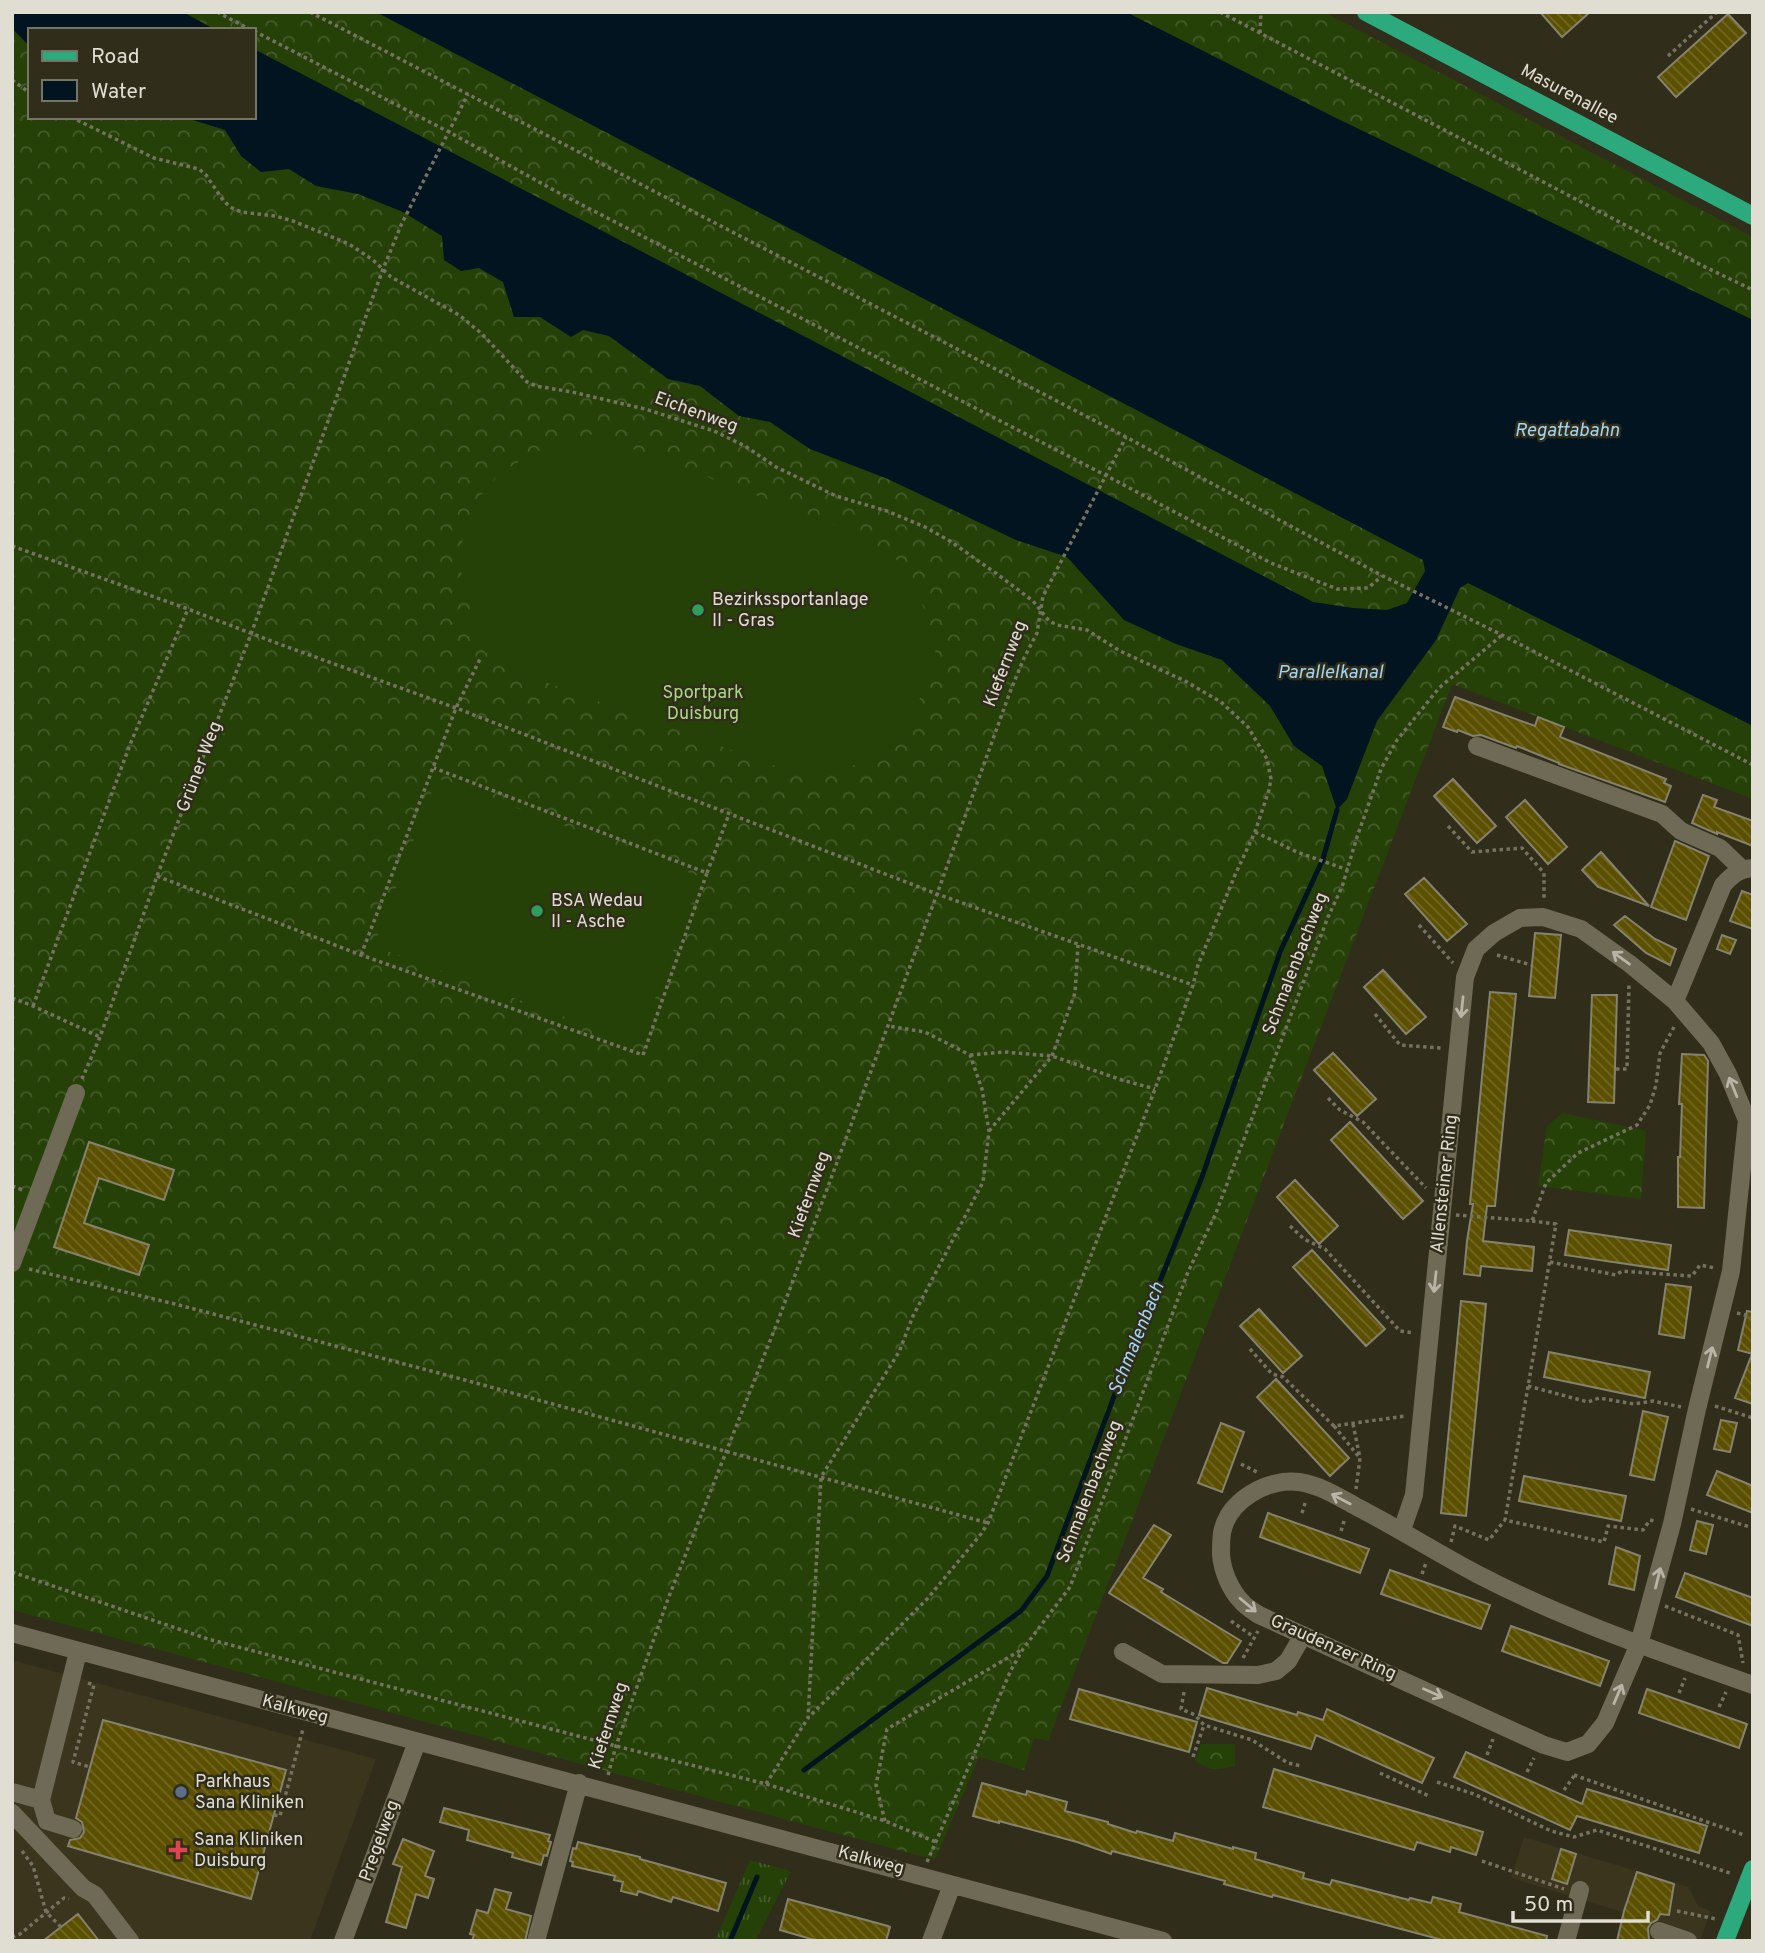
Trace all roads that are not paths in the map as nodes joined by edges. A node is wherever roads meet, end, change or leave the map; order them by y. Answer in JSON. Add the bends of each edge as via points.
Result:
{"nodes":[{"id":1,"x":1366,"y":12,"type":"edge"},
{"id":2,"x":1753,"y":216,"type":"edge"},
{"id":3,"x":1477,"y":746,"type":"dead end"},
{"id":4,"x":1747,"y":868,"type":"edge"},
{"id":5,"x":1675,"y":1001,"type":"junction"},
{"id":6,"x":76,"y":1093,"type":"road end"},
{"id":7,"x":1750,"y":1121,"type":"edge"},
{"id":8,"x":18,"y":1265,"type":"edge"},
{"id":9,"x":1402,"y":1530,"type":"junction"},
{"id":10,"x":12,"y":1633,"type":"edge"},
{"id":11,"x":1303,"y":1635,"type":"junction"},
{"id":12,"x":1639,"y":1644,"type":"junction"},
{"id":13,"x":78,"y":1652,"type":"junction"},
{"id":14,"x":1123,"y":1652,"type":"dead end"},
{"id":15,"x":1750,"y":1684,"type":"edge"},
{"id":16,"x":417,"y":1742,"type":"junction"},
{"id":17,"x":579,"y":1783,"type":"junction"},
{"id":18,"x":12,"y":1792,"type":"edge"},
{"id":19,"x":41,"y":1800,"type":"junction"},
{"id":20,"x":12,"y":1813,"type":"edge"},
{"id":21,"x":73,"y":1829,"type":"dead end"},
{"id":22,"x":1753,"y":1869,"type":"edge"},
{"id":23,"x":952,"y":1885,"type":"junction"},
{"id":24,"x":1580,"y":1892,"type":"road end"},
{"id":25,"x":1659,"y":1931,"type":"dead end"},
{"id":26,"x":1728,"y":1933,"type":"edge"},
{"id":27,"x":130,"y":1941,"type":"edge"},
{"id":28,"x":343,"y":1941,"type":"edge"},
{"id":29,"x":536,"y":1941,"type":"edge"},
{"id":30,"x":931,"y":1941,"type":"edge"},
{"id":31,"x":1163,"y":1941,"type":"edge"},
{"id":32,"x":1566,"y":1941,"type":"edge"},
{"id":33,"x":1688,"y":1941,"type":"edge"}],
"edges":[{"from":1,"to":2,"type":"main road","name":"Masurenallee"},
{"from":3,"to":4,"type":"street","via":[[1662,814],[1681,831],[1720,848]]},
{"from":4,"to":5,"type":"street","via":[[1723,885]]},
{"from":7,"to":5,"type":"street","one_way":true,"via":[[1711,1043]]},
{"from":5,"to":9,"type":"street","name":"Allensteiner Ring","one_way":true,"via":[[1581,929],[1543,917],[1520,918],[1476,948],[1465,977],[1414,1495]]},
{"from":6,"to":8,"type":"street"},
{"from":12,"to":7,"type":"street","one_way":true,"via":[[1731,1271]]},
{"from":9,"to":11,"type":"street","name":"Graudenzer Ring","one_way":true,"via":[[1301,1482],[1285,1481],[1258,1489],[1237,1505],[1222,1531],[1226,1577],[1241,1602]]},
{"from":9,"to":12,"type":"street","via":[[1543,1606]]},
{"from":10,"to":13,"type":"street","name":"Kalkweg"},
{"from":11,"to":12,"type":"street","name":"Graudenzer Ring","one_way":true,"via":[[1567,1752],[1588,1744],[1605,1723]]},
{"from":11,"to":14,"type":"street","via":[[1288,1661],[1276,1671],[1258,1675],[1162,1674]]},
{"from":12,"to":15,"type":"street"},
{"from":13,"to":16,"type":"street","name":"Kalkweg"},
{"from":13,"to":19,"type":"street"},
{"from":16,"to":17,"type":"street","name":"Kalkweg"},
{"from":16,"to":28,"type":"street","name":"Pregelweg"},
{"from":17,"to":23,"type":"street","name":"Kalkweg"},
{"from":17,"to":29,"type":"street"},
{"from":18,"to":19,"type":"street"},
{"from":19,"to":21,"type":"street","via":[[47,1821]]},
{"from":20,"to":27,"type":"street","via":[[95,1895]]},
{"from":22,"to":26,"type":"main road"},
{"from":23,"to":30,"type":"street"},
{"from":23,"to":31,"type":"street","name":"Kalkweg"},
{"from":24,"to":32,"type":"street"},
{"from":25,"to":33,"type":"street"}]}
